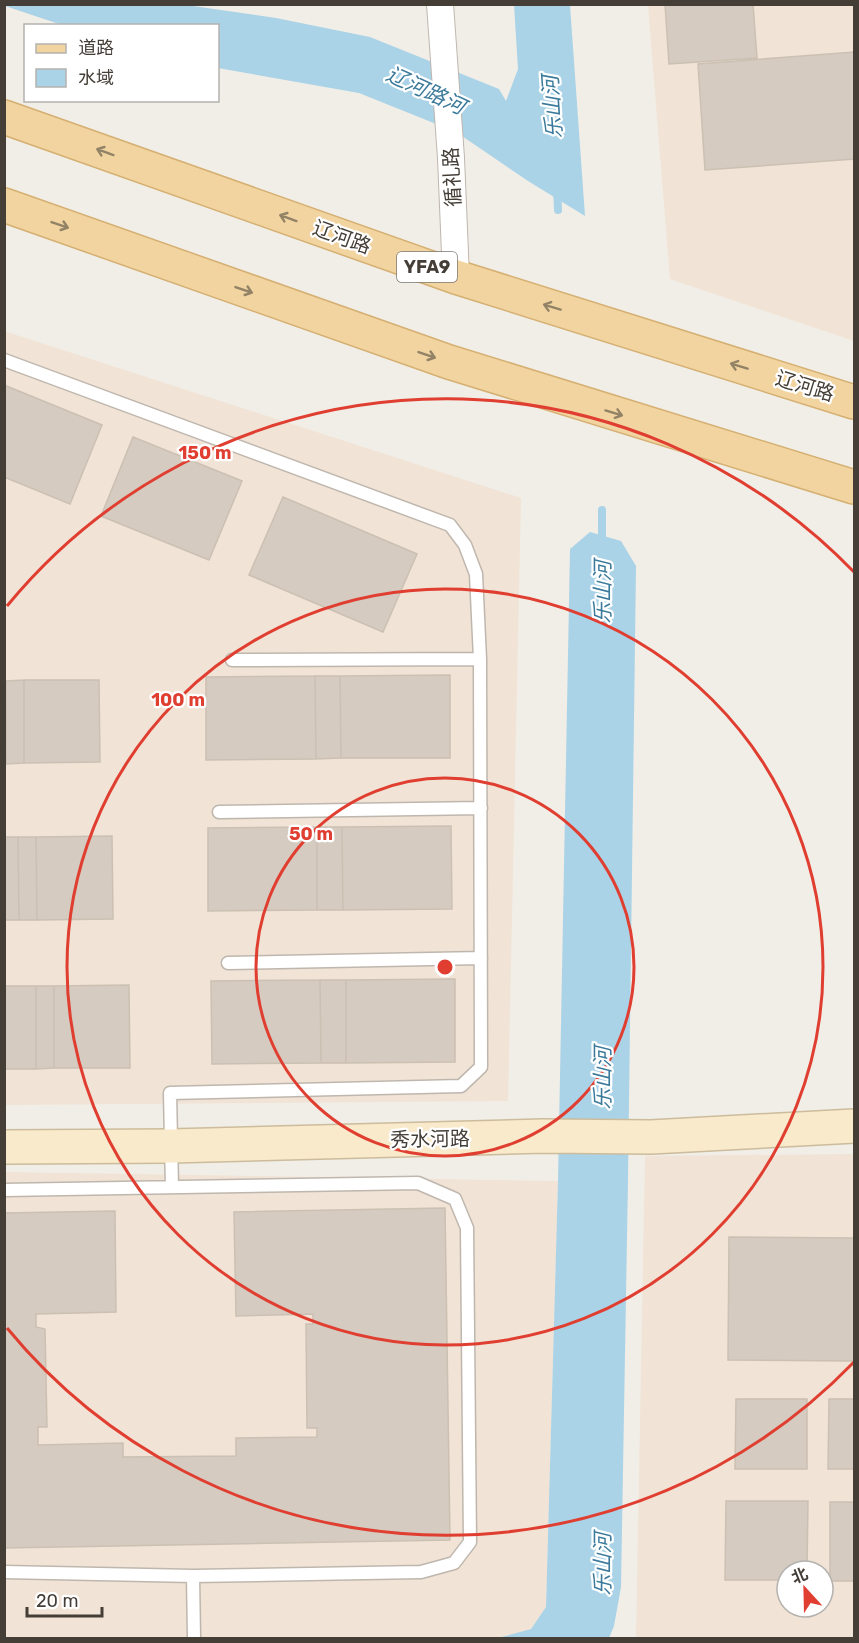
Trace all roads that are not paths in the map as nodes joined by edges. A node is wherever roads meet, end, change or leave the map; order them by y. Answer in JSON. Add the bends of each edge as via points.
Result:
{"nodes":[{"id":1,"x":440,"y":4,"type":"edge"},
{"id":2,"x":4,"y":117,"type":"edge"},
{"id":3,"x":4,"y":205,"type":"edge"},
{"id":4,"x":456,"y":277,"type":"junction"},
{"id":5,"x":4,"y":360,"type":"edge"},
{"id":6,"x":855,"y":402,"type":"edge"},
{"id":7,"x":855,"y":487,"type":"edge"},
{"id":8,"x":480,"y":659,"type":"junction"},
{"id":9,"x":232,"y":660,"type":"dead end"},
{"id":10,"x":481,"y":808,"type":"junction"},
{"id":11,"x":219,"y":812,"type":"dead end"},
{"id":12,"x":481,"y":958,"type":"junction"},
{"id":13,"x":228,"y":963,"type":"dead end"},
{"id":14,"x":855,"y":1126,"type":"edge"},
{"id":15,"x":171,"y":1146,"type":"junction"},
{"id":16,"x":4,"y":1147,"type":"edge"},
{"id":17,"x":172,"y":1187,"type":"junction"},
{"id":18,"x":4,"y":1190,"type":"edge"},
{"id":19,"x":4,"y":1572,"type":"edge"},
{"id":20,"x":193,"y":1576,"type":"junction"},
{"id":21,"x":194,"y":1638,"type":"edge"}],
"edges":[{"from":1,"to":4,"type":"street","name":"循礼路"},
{"from":4,"to":2,"type":"main road","name":"辽河路","number":"YFA9","one_way":true},
{"from":3,"to":7,"type":"main road","one_way":true,"via":[[449,362]]},
{"from":6,"to":4,"type":"main road","name":"辽河路","number":"YFA9","one_way":true},
{"from":5,"to":8,"type":"lane","via":[[450,525],[465,545],[476,574]]},
{"from":8,"to":9,"type":"lane"},
{"from":8,"to":10,"type":"lane"},
{"from":10,"to":11,"type":"lane"},
{"from":10,"to":12,"type":"lane"},
{"from":12,"to":13,"type":"lane"},
{"from":12,"to":15,"type":"lane","via":[[481,1067],[461,1086],[170,1093]]},
{"from":14,"to":15,"type":"street","name":"秀水河路","via":[[651,1137],[543,1136]]},
{"from":15,"to":16,"type":"street","name":"秀水河路"},
{"from":15,"to":17,"type":"lane"},
{"from":17,"to":18,"type":"lane"},
{"from":17,"to":20,"type":"lane","via":[[418,1183],[455,1199],[468,1228],[470,1542],[454,1563],[421,1572]]},
{"from":19,"to":20,"type":"lane"},
{"from":20,"to":21,"type":"lane"}]}
